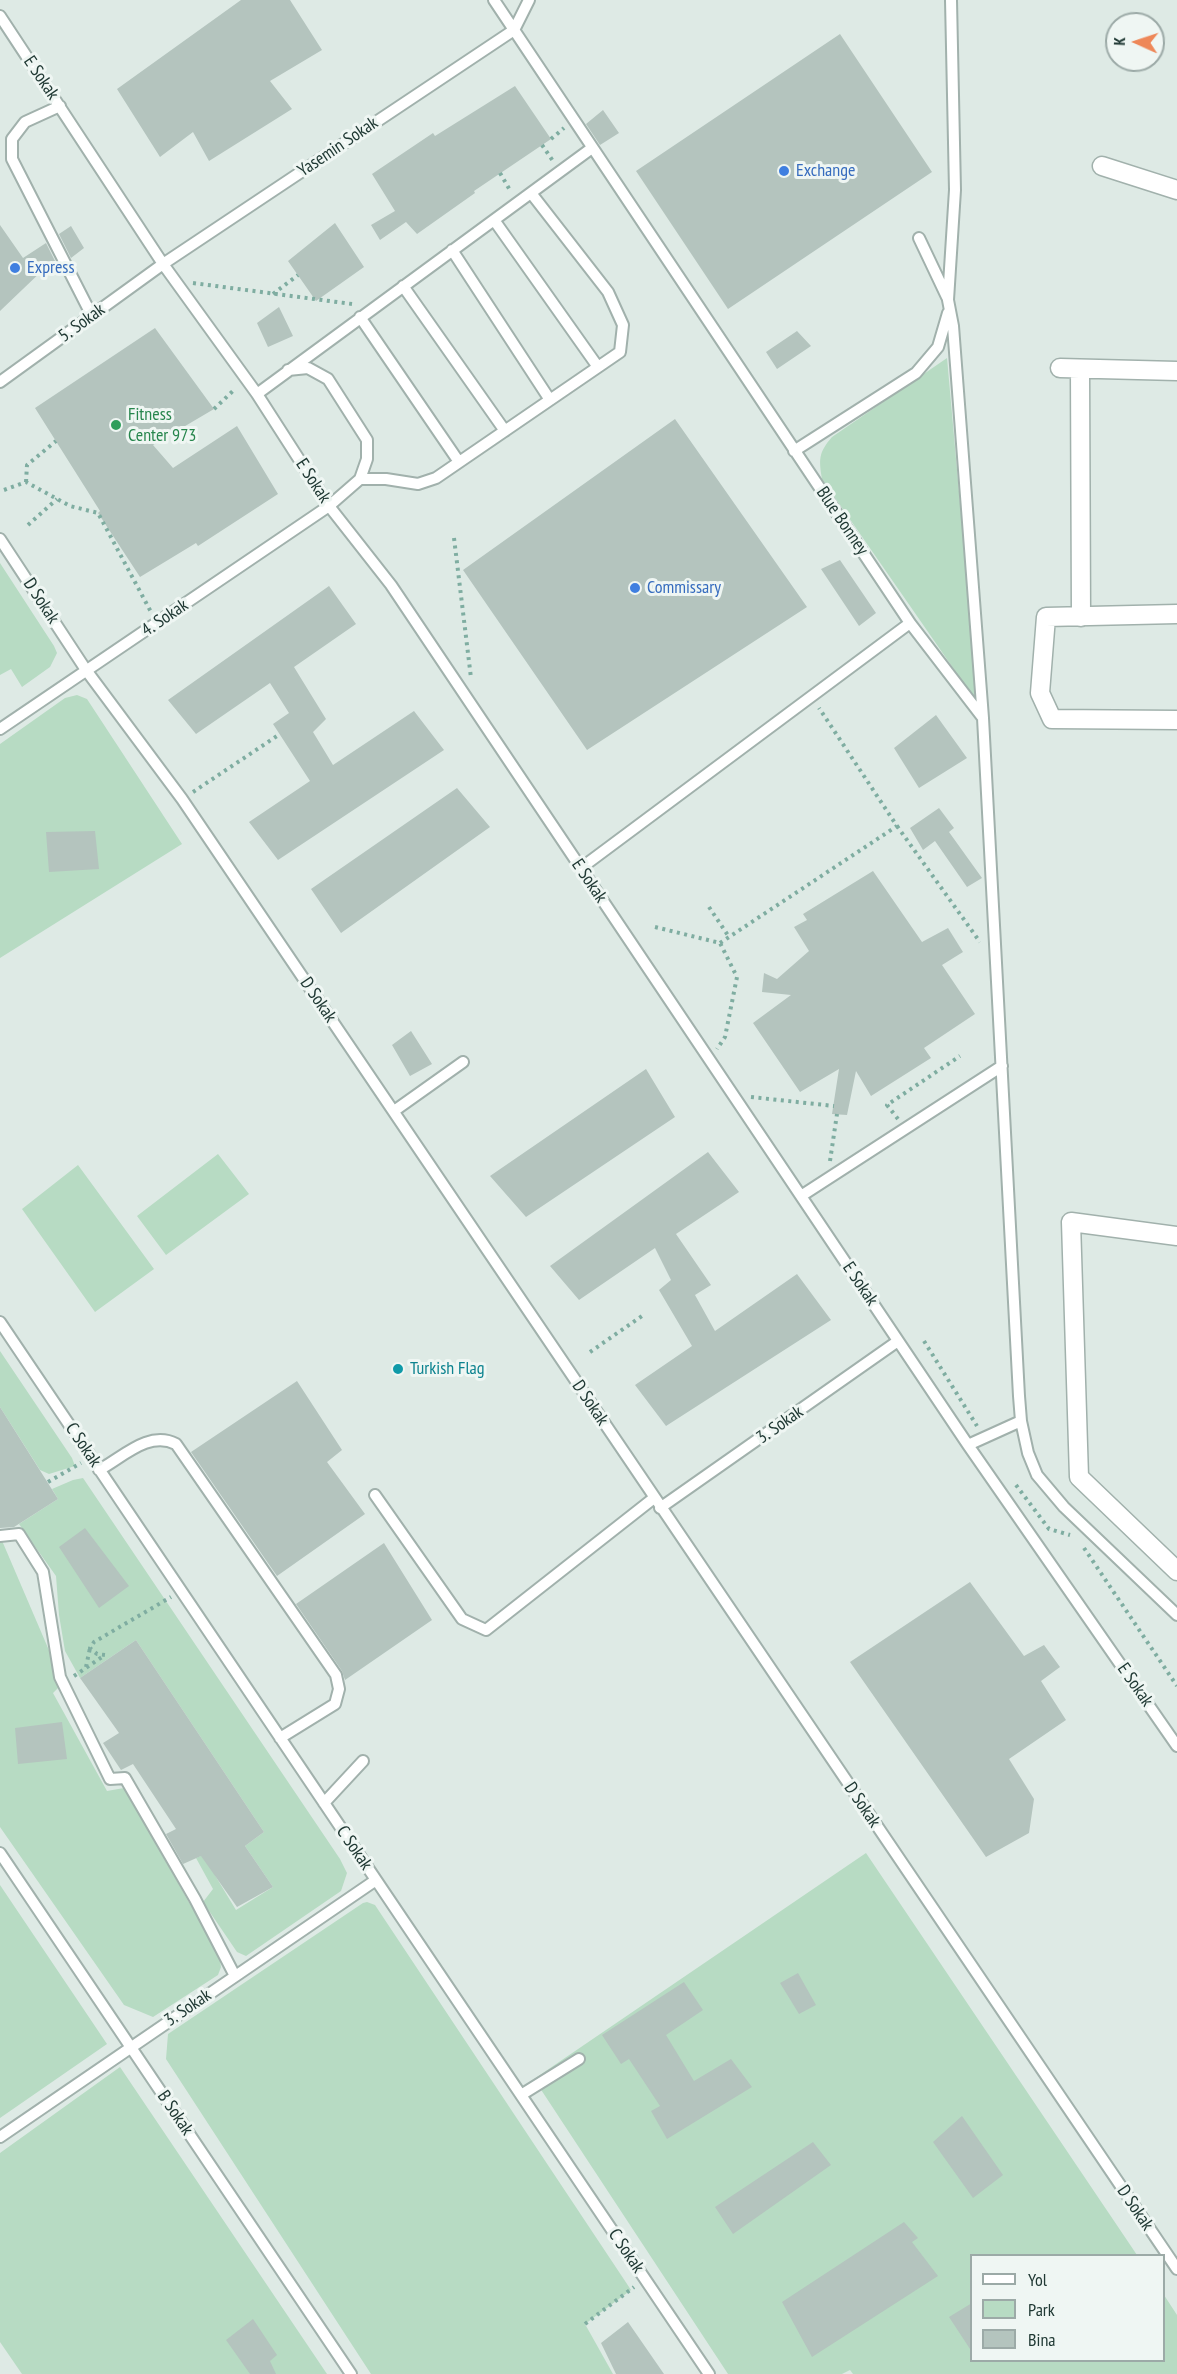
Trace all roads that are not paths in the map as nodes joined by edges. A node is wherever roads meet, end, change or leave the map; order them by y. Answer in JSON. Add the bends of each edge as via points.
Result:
{"nodes":[{"id":1,"x":494,"y":0,"type":"edge"},
{"id":2,"x":529,"y":0,"type":"edge"},
{"id":3,"x":951,"y":0,"type":"edge"},
{"id":4,"x":0,"y":16,"type":"edge"},
{"id":5,"x":514,"y":30,"type":"junction"},
{"id":6,"x":60,"y":106,"type":"junction"},
{"id":7,"x":592,"y":148,"type":"junction"},
{"id":8,"x":1102,"y":166,"type":"dead end"},
{"id":9,"x":1177,"y":190,"type":"edge"},
{"id":10,"x":531,"y":192,"type":"junction"},
{"id":11,"x":494,"y":220,"type":"junction"},
{"id":12,"x":919,"y":238,"type":"dead end"},
{"id":13,"x":452,"y":250,"type":"junction"},
{"id":14,"x":163,"y":264,"type":"junction"},
{"id":15,"x":403,"y":286,"type":"junction"},
{"id":16,"x":948,"y":300,"type":"junction"},
{"id":17,"x":92,"y":316,"type":"junction"},
{"id":18,"x":360,"y":317,"type":"junction"},
{"id":19,"x":598,"y":368,"type":"junction"},
{"id":20,"x":1060,"y":368,"type":"dead end"},
{"id":21,"x":1080,"y":369,"type":"junction"},
{"id":22,"x":288,"y":370,"type":"junction"},
{"id":23,"x":1177,"y":371,"type":"edge"},
{"id":24,"x":0,"y":381,"type":"edge"},
{"id":25,"x":257,"y":394,"type":"junction"},
{"id":26,"x":550,"y":400,"type":"junction"},
{"id":27,"x":505,"y":431,"type":"junction"},
{"id":28,"x":794,"y":451,"type":"junction"},
{"id":29,"x":459,"y":462,"type":"junction"},
{"id":30,"x":360,"y":479,"type":"junction"},
{"id":31,"x":329,"y":507,"type":"junction"},
{"id":32,"x":0,"y":539,"type":"edge"},
{"id":33,"x":1177,"y":614,"type":"edge"},
{"id":34,"x":1081,"y":617,"type":"junction"},
{"id":35,"x":910,"y":622,"type":"junction"},
{"id":36,"x":86,"y":670,"type":"junction"},
{"id":37,"x":983,"y":718,"type":"junction"},
{"id":38,"x":1177,"y":720,"type":"edge"},
{"id":39,"x":0,"y":729,"type":"edge"},
{"id":40,"x":581,"y":868,"type":"junction"},
{"id":41,"x":463,"y":1062,"type":"dead end"},
{"id":42,"x":1002,"y":1066,"type":"junction"},
{"id":43,"x":394,"y":1111,"type":"junction"},
{"id":44,"x":801,"y":1196,"type":"junction"},
{"id":45,"x":1177,"y":1236,"type":"edge"},
{"id":46,"x":0,"y":1322,"type":"edge"},
{"id":47,"x":898,"y":1341,"type":"junction"},
{"id":48,"x":1021,"y":1421,"type":"junction"},
{"id":49,"x":968,"y":1445,"type":"junction"},
{"id":50,"x":99,"y":1470,"type":"junction"},
{"id":51,"x":375,"y":1495,"type":"dead end"},
{"id":52,"x":654,"y":1498,"type":"junction"},
{"id":53,"x":660,"y":1508,"type":"junction"},
{"id":54,"x":0,"y":1536,"type":"edge"},
{"id":55,"x":1177,"y":1571,"type":"edge"},
{"id":56,"x":1177,"y":1615,"type":"edge"},
{"id":57,"x":280,"y":1738,"type":"junction"},
{"id":58,"x":1177,"y":1746,"type":"edge"},
{"id":59,"x":363,"y":1761,"type":"dead end"},
{"id":60,"x":324,"y":1803,"type":"junction"},
{"id":61,"x":0,"y":1853,"type":"edge"},
{"id":62,"x":376,"y":1880,"type":"junction"},
{"id":63,"x":235,"y":1976,"type":"junction"},
{"id":64,"x":131,"y":2047,"type":"junction"},
{"id":65,"x":579,"y":2059,"type":"dead end"},
{"id":66,"x":521,"y":2096,"type":"junction"},
{"id":67,"x":0,"y":2137,"type":"edge"},
{"id":68,"x":1177,"y":2269,"type":"edge"},
{"id":69,"x":351,"y":2374,"type":"edge"},
{"id":70,"x":709,"y":2374,"type":"edge"}],
"edges":[{"from":1,"to":5,"type":"lane","name":"Blue Bonney"},
{"from":2,"to":5,"type":"lane"},
{"from":3,"to":16,"type":"lane","via":[[955,190]]},
{"from":4,"to":6,"type":"lane","name":"E Sokak"},
{"from":5,"to":7,"type":"lane","name":"Blue Bonney"},
{"from":5,"to":14,"type":"lane","name":"Yasemin Sokak"},
{"from":6,"to":14,"type":"lane","name":"E Sokak"},
{"from":6,"to":17,"type":"lane","via":[[25,122],[12,139],[12,159]]},
{"from":7,"to":10,"type":"lane"},
{"from":7,"to":28,"type":"lane","name":"Blue Bonney"},
{"from":8,"to":9,"type":"street"},
{"from":10,"to":11,"type":"lane"},
{"from":10,"to":19,"type":"lane","via":[[608,292],[623,325],[620,352]]},
{"from":11,"to":13,"type":"lane"},
{"from":11,"to":19,"type":"lane"},
{"from":12,"to":16,"type":"lane"},
{"from":13,"to":15,"type":"lane"},
{"from":13,"to":26,"type":"lane"},
{"from":14,"to":17,"type":"lane","name":"5. Sokak"},
{"from":14,"to":25,"type":"lane","name":"E Sokak"},
{"from":15,"to":18,"type":"lane"},
{"from":15,"to":27,"type":"lane"},
{"from":16,"to":28,"type":"lane","via":[[947,320],[938,347],[916,373]]},
{"from":16,"to":37,"type":"lane"},
{"from":17,"to":24,"type":"lane","name":"5. Sokak"},
{"from":18,"to":22,"type":"lane"},
{"from":18,"to":29,"type":"lane"},
{"from":19,"to":26,"type":"lane"},
{"from":20,"to":21,"type":"street"},
{"from":21,"to":23,"type":"street"},
{"from":21,"to":34,"type":"street"},
{"from":22,"to":25,"type":"lane"},
{"from":22,"to":30,"type":"lane","via":[[308,368],[328,379],[367,440],[367,459]]},
{"from":25,"to":31,"type":"lane","name":"E Sokak"},
{"from":26,"to":27,"type":"lane"},
{"from":27,"to":29,"type":"lane"},
{"from":28,"to":35,"type":"lane","name":"Blue Bonney"},
{"from":29,"to":30,"type":"lane","via":[[436,478],[418,484]]},
{"from":30,"to":31,"type":"lane","name":"4. Sokak"},
{"from":31,"to":36,"type":"lane","name":"4. Sokak"},
{"from":31,"to":40,"type":"lane","name":"E Sokak","via":[[391,585]]},
{"from":32,"to":36,"type":"lane","name":"D Sokak"},
{"from":33,"to":34,"type":"street"},
{"from":34,"to":38,"type":"street","via":[[1046,618],[1040,693],[1052,719]]},
{"from":35,"to":37,"type":"lane","name":"Blue Bonney"},
{"from":35,"to":40,"type":"lane"},
{"from":36,"to":39,"type":"lane","name":"4. Sokak"},
{"from":36,"to":43,"type":"lane","name":"D Sokak","via":[[182,799]]},
{"from":37,"to":42,"type":"lane"},
{"from":40,"to":44,"type":"lane","name":"E Sokak"},
{"from":41,"to":43,"type":"lane"},
{"from":42,"to":44,"type":"lane"},
{"from":42,"to":48,"type":"lane"},
{"from":43,"to":52,"type":"lane","name":"D Sokak"},
{"from":44,"to":47,"type":"lane","name":"E Sokak"},
{"from":45,"to":55,"type":"street","via":[[1071,1222],[1079,1477]]},
{"from":46,"to":50,"type":"lane","name":"C Sokak"},
{"from":47,"to":49,"type":"lane","name":"E Sokak"},
{"from":47,"to":53,"type":"lane","name":"3. Sokak"},
{"from":48,"to":49,"type":"lane"},
{"from":48,"to":56,"type":"lane","via":[[1037,1476]]},
{"from":49,"to":58,"type":"lane","name":"E Sokak"},
{"from":50,"to":57,"type":"lane","name":"C Sokak"},
{"from":50,"to":57,"type":"lane","via":[[149,1440],[176,1444],[336,1675],[339,1689],[335,1704]]},
{"from":51,"to":52,"type":"lane","via":[[462,1619],[486,1630]]},
{"from":52,"to":53,"type":"lane","name":"D Sokak"},
{"from":53,"to":68,"type":"lane","name":"D Sokak"},
{"from":54,"to":63,"type":"lane","via":[[19,1534],[43,1572],[60,1677],[110,1779],[125,1778]]},
{"from":57,"to":60,"type":"lane","name":"C Sokak"},
{"from":59,"to":60,"type":"lane"},
{"from":60,"to":62,"type":"lane","name":"C Sokak"},
{"from":61,"to":64,"type":"lane","name":"B Sokak"},
{"from":62,"to":63,"type":"lane","name":"3. Sokak"},
{"from":62,"to":66,"type":"lane","name":"C Sokak"},
{"from":63,"to":64,"type":"lane","name":"3. Sokak"},
{"from":64,"to":67,"type":"lane","name":"3. Sokak"},
{"from":64,"to":69,"type":"lane","name":"B Sokak"},
{"from":65,"to":66,"type":"lane"},
{"from":66,"to":70,"type":"lane","name":"C Sokak"}]}
